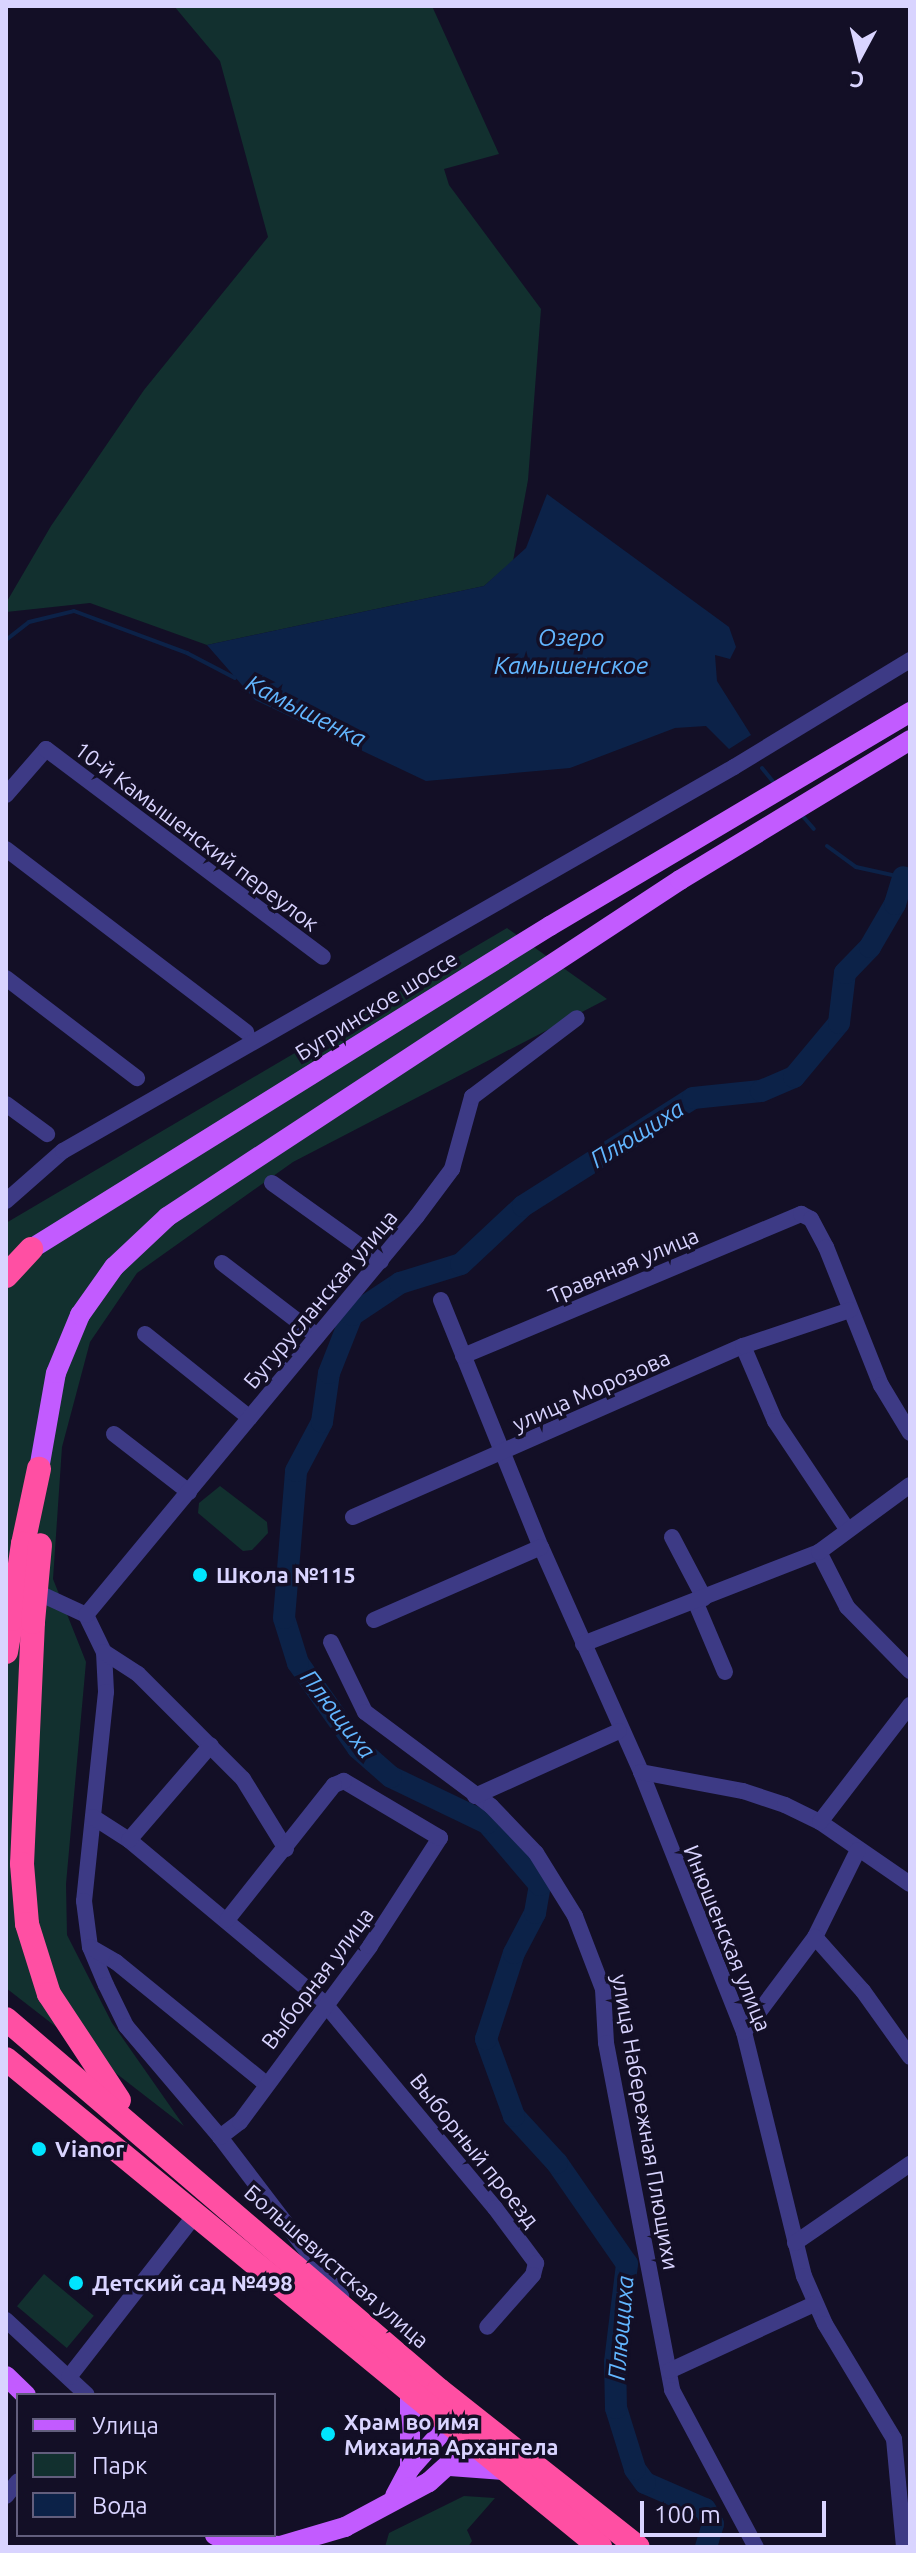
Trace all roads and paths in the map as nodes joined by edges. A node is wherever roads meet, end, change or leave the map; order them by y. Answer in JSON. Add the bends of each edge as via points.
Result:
{"nodes":[{"id":1,"x":910,"y":660,"type":"edge"},
{"id":2,"x":910,"y":712,"type":"edge"},
{"id":3,"x":910,"y":740,"type":"edge"},
{"id":4,"x":6,"y":795,"type":"edge"},
{"id":5,"x":6,"y":849,"type":"edge"},
{"id":6,"x":323,"y":957,"type":"dead end"},
{"id":7,"x":6,"y":978,"type":"edge"},
{"id":8,"x":577,"y":1018,"type":"dead end"},
{"id":9,"x":246,"y":1032,"type":"dead end"},
{"id":10,"x":137,"y":1078,"type":"dead end"},
{"id":11,"x":6,"y":1104,"type":"edge"},
{"id":12,"x":47,"y":1134,"type":"dead end"},
{"id":13,"x":272,"y":1183,"type":"dead end"},
{"id":14,"x":6,"y":1201,"type":"edge"},
{"id":15,"x":31,"y":1249,"type":"junction"},
{"id":16,"x":381,"y":1261,"type":"junction"},
{"id":17,"x":222,"y":1263,"type":"dead end"},
{"id":18,"x":6,"y":1266,"type":"edge"},
{"id":19,"x":6,"y":1276,"type":"edge"},
{"id":20,"x":441,"y":1300,"type":"dead end"},
{"id":21,"x":850,"y":1310,"type":"junction"},
{"id":22,"x":145,"y":1334,"type":"dead end"},
{"id":23,"x":317,"y":1336,"type":"junction"},
{"id":24,"x":743,"y":1346,"type":"junction"},
{"id":25,"x":463,"y":1356,"type":"junction"},
{"id":26,"x":250,"y":1418,"type":"junction"},
{"id":27,"x":910,"y":1433,"type":"edge"},
{"id":28,"x":114,"y":1434,"type":"dead end"},
{"id":29,"x":503,"y":1454,"type":"junction"},
{"id":30,"x":39,"y":1469,"type":"joint"},
{"id":31,"x":910,"y":1485,"type":"edge"},
{"id":32,"x":189,"y":1492,"type":"junction"},
{"id":33,"x":353,"y":1517,"type":"dead end"},
{"id":34,"x":847,"y":1529,"type":"junction"},
{"id":35,"x":672,"y":1537,"type":"dead end"},
{"id":36,"x":541,"y":1547,"type":"junction"},
{"id":37,"x":819,"y":1552,"type":"junction"},
{"id":38,"x":6,"y":1580,"type":"edge"},
{"id":39,"x":699,"y":1600,"type":"junction"},
{"id":40,"x":86,"y":1615,"type":"junction"},
{"id":41,"x":374,"y":1620,"type":"dead end"},
{"id":42,"x":22,"y":1621,"type":"junction"},
{"id":43,"x":331,"y":1642,"type":"dead end"},
{"id":44,"x":583,"y":1644,"type":"junction"},
{"id":45,"x":6,"y":1652,"type":"edge"},
{"id":46,"x":104,"y":1652,"type":"junction"},
{"id":47,"x":910,"y":1671,"type":"edge"},
{"id":48,"x":725,"y":1672,"type":"dead end"},
{"id":49,"x":910,"y":1705,"type":"edge"},
{"id":50,"x":619,"y":1731,"type":"junction"},
{"id":51,"x":211,"y":1745,"type":"junction"},
{"id":52,"x":641,"y":1772,"type":"junction"},
{"id":53,"x":475,"y":1796,"type":"junction"},
{"id":54,"x":93,"y":1817,"type":"junction"},
{"id":55,"x":820,"y":1822,"type":"junction"},
{"id":56,"x":129,"y":1840,"type":"junction"},
{"id":57,"x":286,"y":1849,"type":"junction"},
{"id":58,"x":858,"y":1850,"type":"junction"},
{"id":59,"x":910,"y":1884,"type":"edge"},
{"id":60,"x":227,"y":1920,"type":"junction"},
{"id":61,"x":815,"y":1937,"type":"junction"},
{"id":62,"x":90,"y":1947,"type":"junction"},
{"id":63,"x":325,"y":2004,"type":"junction"},
{"id":64,"x":6,"y":2019,"type":"edge"},
{"id":65,"x":744,"y":2032,"type":"junction"},
{"id":66,"x":910,"y":2057,"type":"edge"},
{"id":67,"x":6,"y":2061,"type":"edge"},
{"id":68,"x":266,"y":2084,"type":"junction"},
{"id":69,"x":220,"y":2137,"type":"junction"},
{"id":70,"x":160,"y":2148,"type":"junction"},
{"id":71,"x":910,"y":2164,"type":"edge"},
{"id":72,"x":196,"y":2214,"type":"junction"},
{"id":73,"x":795,"y":2243,"type":"junction"},
{"id":74,"x":814,"y":2304,"type":"junction"},
{"id":75,"x":357,"y":2317,"type":"junction"},
{"id":76,"x":6,"y":2320,"type":"edge"},
{"id":77,"x":487,"y":2327,"type":"dead end"},
{"id":78,"x":669,"y":2371,"type":"junction"},
{"id":79,"x":6,"y":2376,"type":"edge"},
{"id":80,"x":69,"y":2377,"type":"junction"},
{"id":81,"x":24,"y":2393,"type":"edge"},
{"id":82,"x":85,"y":2393,"type":"edge"},
{"id":83,"x":410,"y":2393,"type":"junction"},
{"id":84,"x":456,"y":2417,"type":"junction"},
{"id":85,"x":480,"y":2437,"type":"junction"},
{"id":86,"x":904,"y":2453,"type":"edge"},
{"id":87,"x":450,"y":2466,"type":"junction"},
{"id":88,"x":410,"y":2468,"type":"junction"},
{"id":89,"x":504,"y":2470,"type":"junction"},
{"id":90,"x":395,"y":2496,"type":"junction"},
{"id":91,"x":219,"y":2537,"type":"edge"},
{"id":92,"x":600,"y":2547,"type":"edge"},
{"id":93,"x":638,"y":2547,"type":"edge"},
{"id":94,"x":756,"y":2547,"type":"edge"},
{"id":95,"x":904,"y":2547,"type":"edge"}],
"edges":[{"from":1,"to":14,"type":"street","via":[[734,767],[63,1151]]},
{"from":2,"to":15,"type":"main road","name":"Бугринское шоссе","via":[[510,950]]},
{"from":3,"to":30,"type":"main road","via":[[762,830],[167,1217],[114,1267],[80,1315],[56,1373]]},
{"from":4,"to":6,"type":"street","name":"10-й Камышенский переулок","via":[[46,749]]},
{"from":5,"to":9,"type":"street"},
{"from":7,"to":10,"type":"street"},
{"from":8,"to":16,"type":"street","name":"Бугурусланская улица","via":[[472,1097],[452,1169]]},
{"from":11,"to":12,"type":"street"},
{"from":13,"to":16,"type":"street"},
{"from":15,"to":18,"type":"highway"},
{"from":15,"to":19,"type":"highway"},
{"from":16,"to":23,"type":"street","name":"Бугурусланская улица"},
{"from":17,"to":23,"type":"street"},
{"from":20,"to":25,"type":"street","name":"Инюшенская улица"},
{"from":21,"to":24,"type":"street","name":"улица Морозова"},
{"from":21,"to":25,"type":"street","name":"Травяная улица","via":[[826,1247],[811,1219],[801,1214]]},
{"from":21,"to":27,"type":"street","via":[[881,1385]]},
{"from":22,"to":26,"type":"street"},
{"from":23,"to":26,"type":"street","name":"Бугурусланская улица"},
{"from":24,"to":29,"type":"street","name":"улица Морозова"},
{"from":24,"to":34,"type":"street","via":[[775,1421]]},
{"from":25,"to":29,"type":"street","name":"Инюшенская улица"},
{"from":26,"to":32,"type":"street","name":"Бугурусланская улица"},
{"from":28,"to":32,"type":"street"},
{"from":29,"to":33,"type":"street","name":"улица Морозова"},
{"from":29,"to":36,"type":"street","name":"Инюшенская улица"},
{"from":30,"to":42,"type":"highway","bridge":true},
{"from":31,"to":34,"type":"street"},
{"from":32,"to":40,"type":"street","name":"Бугурусланская улица"},
{"from":34,"to":37,"type":"street"},
{"from":35,"to":39,"type":"street"},
{"from":36,"to":41,"type":"street"},
{"from":36,"to":44,"type":"street","name":"Инюшенская улица"},
{"from":37,"to":39,"type":"street"},
{"from":37,"to":47,"type":"street","via":[[847,1607]]},
{"from":38,"to":40,"type":"street"},
{"from":39,"to":44,"type":"street"},
{"from":39,"to":48,"type":"street"},
{"from":40,"to":46,"type":"street"},
{"from":42,"to":45,"type":"highway"},
{"from":42,"to":70,"type":"highway","via":[[22,1864],[27,1924],[49,1994],[82,2049]]},
{"from":43,"to":53,"type":"street","name":"улица Набережная Плющихи","via":[[365,1712]]},
{"from":44,"to":50,"type":"street","name":"Инюшенская улица"},
{"from":46,"to":51,"type":"street","via":[[138,1674]]},
{"from":46,"to":54,"type":"street","via":[[106,1692]]},
{"from":49,"to":55,"type":"street"},
{"from":50,"to":52,"type":"street","name":"Инюшенская улица"},
{"from":50,"to":53,"type":"street"},
{"from":51,"to":56,"type":"street"},
{"from":51,"to":57,"type":"street","via":[[243,1779]]},
{"from":52,"to":55,"type":"street","via":[[743,1791]]},
{"from":52,"to":65,"type":"street","name":"Инюшенская улица"},
{"from":53,"to":78,"type":"street","name":"улица Набережная Плющихи","via":[[536,1853],[592,1952],[608,2013],[606,2043]]},
{"from":54,"to":56,"type":"street"},
{"from":54,"to":62,"type":"street","via":[[84,1901]]},
{"from":55,"to":58,"type":"street"},
{"from":56,"to":60,"type":"street"},
{"from":57,"to":60,"type":"street"},
{"from":57,"to":63,"type":"street","name":"Выборная улица","via":[[334,1785],[344,1781],[440,1838],[411,1889]]},
{"from":58,"to":59,"type":"street"},
{"from":58,"to":61,"type":"street"},
{"from":60,"to":63,"type":"street"},
{"from":61,"to":65,"type":"street"},
{"from":61,"to":66,"type":"street","via":[[863,1991]]},
{"from":62,"to":68,"type":"street","via":[[116,1962]]},
{"from":62,"to":69,"type":"street","via":[[126,2026]]},
{"from":63,"to":68,"type":"street","name":"Выборная улица"},
{"from":63,"to":77,"type":"street","name":"Выборный проезд","via":[[412,2104],[536,2263],[533,2275]]},
{"from":64,"to":70,"type":"highway","name":"Большевистская улица"},
{"from":65,"to":73,"type":"street","name":"Инюшенская улица"},
{"from":67,"to":72,"type":"highway","name":"Большевистская улица"},
{"from":68,"to":69,"type":"street","name":"Выборная улица","via":[[240,2122]]},
{"from":69,"to":75,"type":"street"},
{"from":70,"to":75,"type":"highway","name":"Большевистская улица"},
{"from":71,"to":73,"type":"street"},
{"from":72,"to":80,"type":"street"},
{"from":72,"to":83,"type":"highway","name":"Большевистская улица"},
{"from":73,"to":74,"type":"street","name":"Инюшенская улица"},
{"from":74,"to":78,"type":"street"},
{"from":74,"to":86,"type":"street","name":"Инюшенская улица"},
{"from":75,"to":84,"type":"highway","name":"Большевистская улица"},
{"from":76,"to":80,"type":"street"},
{"from":78,"to":94,"type":"street","name":"улица Набережная Плющихи","via":[[690,2428]]},
{"from":79,"to":81,"type":"main road"},
{"from":80,"to":82,"type":"street"},
{"from":83,"to":84,"type":"highway","name":"Большевистская улица"},
{"from":83,"to":88,"type":"main road"},
{"from":84,"to":85,"type":"highway","name":"Большевистская улица"},
{"from":84,"to":88,"type":"main road"},
{"from":85,"to":87,"type":"main road"},
{"from":85,"to":89,"type":"highway","name":"Большевистская улица"},
{"from":85,"to":93,"type":"highway","name":"Большевистская улица"},
{"from":86,"to":95,"type":"street","name":"Инюшенская улица"},
{"from":87,"to":89,"type":"main road"},
{"from":87,"to":90,"type":"main road"},
{"from":88,"to":90,"type":"main road"},
{"from":89,"to":92,"type":"highway","name":"Большевистская улица"},
{"from":90,"to":91,"type":"main road","via":[[356,2522],[280,2546],[230,2543]]}]}
